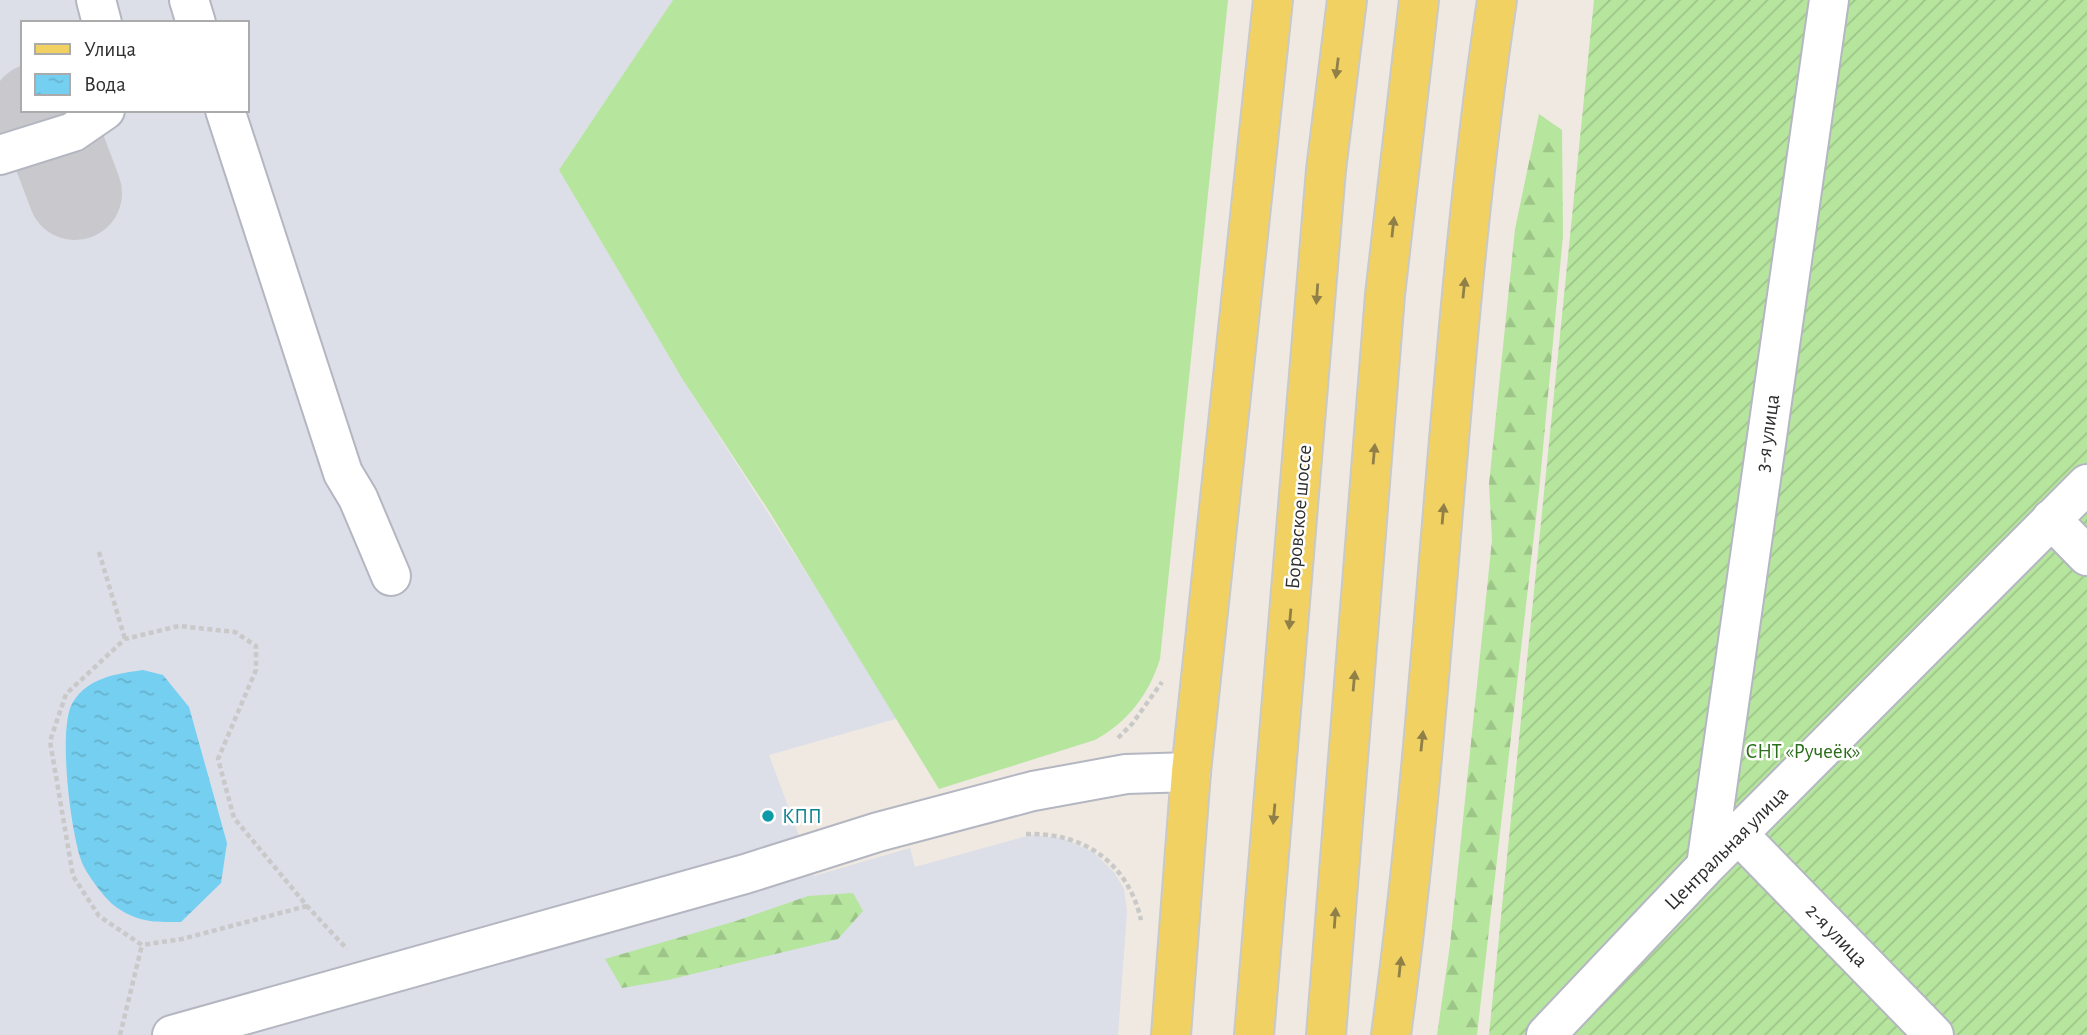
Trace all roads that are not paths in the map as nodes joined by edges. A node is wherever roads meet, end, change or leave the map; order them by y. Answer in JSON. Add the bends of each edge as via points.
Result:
{"nodes":[{"id":1,"x":96,"y":0,"type":"edge"},
{"id":2,"x":189,"y":0,"type":"edge"},
{"id":3,"x":1273,"y":0,"type":"edge"},
{"id":4,"x":1347,"y":0,"type":"edge"},
{"id":5,"x":1419,"y":0,"type":"edge"},
{"id":6,"x":1497,"y":0,"type":"edge"},
{"id":7,"x":1829,"y":0,"type":"edge"},
{"id":8,"x":101,"y":21,"type":"edge"},
{"id":9,"x":195,"y":21,"type":"edge"},
{"id":10,"x":102,"y":112,"type":"edge"},
{"id":11,"x":226,"y":112,"type":"edge"},
{"id":12,"x":0,"y":155,"type":"edge"},
{"id":13,"x":2087,"y":484,"type":"edge"},
{"id":14,"x":2051,"y":520,"type":"junction"},
{"id":15,"x":2087,"y":556,"type":"edge"},
{"id":16,"x":391,"y":576,"type":"dead end"},
{"id":17,"x":1191,"y":772,"type":"junction"},
{"id":18,"x":1739,"y":835,"type":"junction"},
{"id":19,"x":1706,"y":866,"type":"junction"},
{"id":20,"x":445,"y":958,"type":"junction"},
{"id":21,"x":172,"y":1035,"type":"edge"},
{"id":22,"x":228,"y":1035,"type":"edge"},
{"id":23,"x":1171,"y":1035,"type":"edge"},
{"id":24,"x":1254,"y":1035,"type":"edge"},
{"id":25,"x":1326,"y":1035,"type":"edge"},
{"id":26,"x":1391,"y":1035,"type":"edge"},
{"id":27,"x":1546,"y":1035,"type":"edge"},
{"id":28,"x":1934,"y":1035,"type":"edge"}],
"edges":[{"from":1,"to":8,"type":"lane"},
{"from":2,"to":9,"type":"lane"},
{"from":3,"to":17,"type":"main road"},
{"from":4,"to":24,"type":"main road","name":"Боровское шоссе","one_way":true,"via":[[1326,170]]},
{"from":25,"to":5,"type":"main road","one_way":true,"via":[[1385,295]]},
{"from":26,"to":6,"type":"main road","one_way":true,"via":[[1459,330]]},
{"from":7,"to":19,"type":"lane","name":"3-я улица"},
{"from":10,"to":12,"type":"lane","via":[[73,132]]},
{"from":11,"to":16,"type":"lane","via":[[343,473]]},
{"from":13,"to":14,"type":"lane","name":"Центральная улица"},
{"from":14,"to":15,"type":"lane"},
{"from":14,"to":18,"type":"lane","name":"Центральная улица"},
{"from":17,"to":20,"type":"lane","via":[[1126,774],[1033,791]]},
{"from":17,"to":23,"type":"main road"},
{"from":18,"to":19,"type":"lane","name":"Центральная улица"},
{"from":18,"to":28,"type":"lane","name":"2-я улица"},
{"from":19,"to":27,"type":"lane","name":"Центральная улица"},
{"from":20,"to":21,"type":"lane"},
{"from":20,"to":22,"type":"lane"}]}
